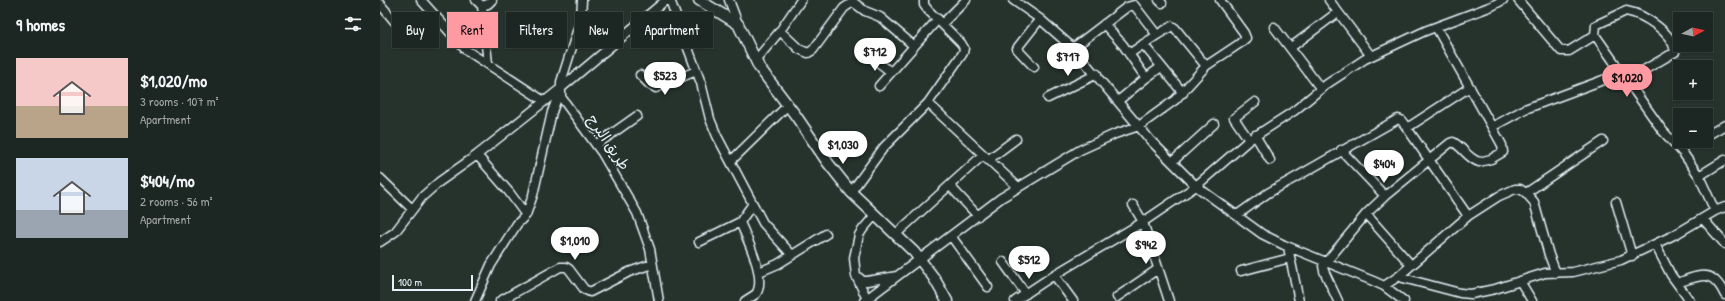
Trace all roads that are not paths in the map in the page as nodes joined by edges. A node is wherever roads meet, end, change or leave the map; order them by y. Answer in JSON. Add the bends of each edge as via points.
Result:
{"nodes":[{"id":1,"x":421,"y":0,"type":"edge"},
{"id":2,"x":476,"y":0,"type":"edge"},
{"id":3,"x":492,"y":0,"type":"edge"},
{"id":4,"x":582,"y":0,"type":"edge"},
{"id":5,"x":666,"y":0,"type":"edge"},
{"id":6,"x":670,"y":0,"type":"edge"},
{"id":7,"x":699,"y":0,"type":"edge"},
{"id":8,"x":729,"y":0,"type":"edge"},
{"id":9,"x":801,"y":0,"type":"edge"},
{"id":10,"x":924,"y":0,"type":"edge"},
{"id":11,"x":966,"y":0,"type":"edge"},
{"id":12,"x":1013,"y":0,"type":"edge"},
{"id":13,"x":1220,"y":0,"type":"edge"},
{"id":14,"x":1329,"y":0,"type":"edge"},
{"id":15,"x":1481,"y":0,"type":"edge"},
{"id":16,"x":1503,"y":0,"type":"edge"},
{"id":17,"x":1518,"y":0,"type":"edge"},
{"id":18,"x":380,"y":4,"type":"edge"},
{"id":19,"x":482,"y":6,"type":"junction"},
{"id":20,"x":1486,"y":8,"type":"junction"},
{"id":21,"x":1338,"y":12,"type":"junction"},
{"id":22,"x":392,"y":18,"type":"edge"},
{"id":23,"x":1040,"y":19,"type":"junction"},
{"id":24,"x":940,"y":22,"type":"junction"},
{"id":25,"x":738,"y":24,"type":"junction"},
{"id":26,"x":1104,"y":24,"type":"junction"},
{"id":27,"x":1274,"y":27,"type":"dead end"},
{"id":28,"x":1436,"y":27,"type":"junction"},
{"id":29,"x":780,"y":31,"type":"junction"},
{"id":30,"x":1157,"y":35,"type":"junction"},
{"id":31,"x":1594,"y":35,"type":"junction"},
{"id":32,"x":1143,"y":44,"type":"junction"},
{"id":33,"x":914,"y":46,"type":"junction"},
{"id":34,"x":1074,"y":48,"type":"junction"},
{"id":35,"x":1290,"y":48,"type":"junction"},
{"id":36,"x":1130,"y":54,"type":"junction"},
{"id":37,"x":870,"y":56,"type":"dead end"},
{"id":38,"x":1371,"y":56,"type":"junction"},
{"id":39,"x":756,"y":60,"type":"junction"},
{"id":40,"x":488,"y":64,"type":"junction"},
{"id":41,"x":1206,"y":66,"type":"junction"},
{"id":42,"x":1034,"y":67,"type":"dead end"},
{"id":43,"x":1161,"y":67,"type":"junction"},
{"id":44,"x":696,"y":71,"type":"junction"},
{"id":45,"x":891,"y":72,"type":"junction"},
{"id":46,"x":1096,"y":74,"type":"junction"},
{"id":47,"x":640,"y":75,"type":"dead end"},
{"id":48,"x":1624,"y":77,"type":"junction"},
{"id":49,"x":1146,"y":78,"type":"junction"},
{"id":50,"x":879,"y":86,"type":"dead end"},
{"id":51,"x":1470,"y":87,"type":"junction"},
{"id":52,"x":560,"y":89,"type":"junction"},
{"id":53,"x":1321,"y":89,"type":"junction"},
{"id":54,"x":1183,"y":93,"type":"junction"},
{"id":55,"x":1048,"y":98,"type":"dead end"},
{"id":56,"x":1118,"y":100,"type":"junction"},
{"id":57,"x":544,"y":101,"type":"junction"},
{"id":58,"x":1255,"y":102,"type":"dead end"},
{"id":59,"x":928,"y":103,"type":"junction"},
{"id":60,"x":788,"y":105,"type":"junction"},
{"id":61,"x":637,"y":116,"type":"dead end"},
{"id":62,"x":1214,"y":124,"type":"dead end"},
{"id":63,"x":1725,"y":125,"type":"edge"},
{"id":64,"x":1139,"y":126,"type":"junction"},
{"id":65,"x":1492,"y":127,"type":"junction"},
{"id":66,"x":1407,"y":128,"type":"junction"},
{"id":67,"x":1713,"y":132,"type":"edge"},
{"id":68,"x":1252,"y":138,"type":"junction"},
{"id":69,"x":1016,"y":139,"type":"dead end"},
{"id":70,"x":1603,"y":141,"type":"dead end"},
{"id":71,"x":1673,"y":142,"type":"edge"},
{"id":72,"x":596,"y":145,"type":"junction"},
{"id":73,"x":1679,"y":148,"type":"edge"},
{"id":74,"x":1341,"y":150,"type":"junction"},
{"id":75,"x":477,"y":155,"type":"junction"},
{"id":76,"x":985,"y":158,"type":"junction"},
{"id":77,"x":1270,"y":160,"type":"dead end"},
{"id":78,"x":1429,"y":160,"type":"junction"},
{"id":79,"x":1725,"y":160,"type":"edge"},
{"id":80,"x":731,"y":161,"type":"junction"},
{"id":81,"x":1172,"y":162,"type":"junction"},
{"id":82,"x":1699,"y":176,"type":"junction"},
{"id":83,"x":380,"y":178,"type":"edge"},
{"id":84,"x":950,"y":186,"type":"junction"},
{"id":85,"x":1196,"y":186,"type":"junction"},
{"id":86,"x":1018,"y":187,"type":"junction"},
{"id":87,"x":851,"y":192,"type":"junction"},
{"id":88,"x":1526,"y":193,"type":"junction"},
{"id":89,"x":1385,"y":196,"type":"junction"},
{"id":90,"x":1616,"y":202,"type":"dead end"},
{"id":91,"x":752,"y":205,"type":"junction"},
{"id":92,"x":1133,"y":205,"type":"dead end"},
{"id":93,"x":1725,"y":207,"type":"edge"},
{"id":94,"x":412,"y":209,"type":"junction"},
{"id":95,"x":1715,"y":211,"type":"junction"},
{"id":96,"x":1366,"y":214,"type":"junction"},
{"id":97,"x":526,"y":215,"type":"junction"},
{"id":98,"x":875,"y":215,"type":"junction"},
{"id":99,"x":1237,"y":215,"type":"junction"},
{"id":100,"x":978,"y":216,"type":"junction"},
{"id":101,"x":1468,"y":216,"type":"junction"},
{"id":102,"x":1703,"y":219,"type":"junction"},
{"id":103,"x":740,"y":222,"type":"junction"},
{"id":104,"x":1143,"y":222,"type":"junction"},
{"id":105,"x":826,"y":234,"type":"dead end"},
{"id":106,"x":896,"y":234,"type":"junction"},
{"id":107,"x":951,"y":236,"type":"junction"},
{"id":108,"x":380,"y":242,"type":"edge"},
{"id":109,"x":699,"y":242,"type":"dead end"},
{"id":110,"x":1655,"y":244,"type":"junction"},
{"id":111,"x":1725,"y":244,"type":"edge"},
{"id":112,"x":1288,"y":247,"type":"junction"},
{"id":113,"x":792,"y":255,"type":"junction"},
{"id":114,"x":1632,"y":256,"type":"junction"},
{"id":115,"x":1290,"y":258,"type":"junction"},
{"id":116,"x":920,"y":260,"type":"junction"},
{"id":117,"x":1003,"y":262,"type":"dead end"},
{"id":118,"x":1325,"y":262,"type":"junction"},
{"id":119,"x":652,"y":264,"type":"junction"},
{"id":120,"x":1411,"y":265,"type":"junction"},
{"id":121,"x":1158,"y":269,"type":"junction"},
{"id":122,"x":1241,"y":271,"type":"dead end"},
{"id":123,"x":759,"y":272,"type":"junction"},
{"id":124,"x":1556,"y":273,"type":"junction"},
{"id":125,"x":900,"y":275,"type":"junction"},
{"id":126,"x":1054,"y":275,"type":"junction"},
{"id":127,"x":856,"y":276,"type":"junction"},
{"id":128,"x":1399,"y":276,"type":"junction"},
{"id":129,"x":1520,"y":281,"type":"junction"},
{"id":130,"x":1677,"y":283,"type":"junction"},
{"id":131,"x":1384,"y":286,"type":"junction"},
{"id":132,"x":988,"y":287,"type":"dead end"},
{"id":133,"x":1026,"y":294,"type":"junction"},
{"id":134,"x":1725,"y":294,"type":"edge"},
{"id":135,"x":1117,"y":297,"type":"dead end"},
{"id":136,"x":1472,"y":297,"type":"edge"},
{"id":137,"x":759,"y":298,"type":"edge"},
{"id":138,"x":866,"y":300,"type":"edge"},
{"id":139,"x":1168,"y":300,"type":"edge"},
{"id":140,"x":475,"y":301,"type":"edge"},
{"id":141,"x":500,"y":301,"type":"edge"},
{"id":142,"x":659,"y":301,"type":"edge"},
{"id":143,"x":745,"y":301,"type":"edge"},
{"id":144,"x":947,"y":301,"type":"edge"},
{"id":145,"x":1015,"y":301,"type":"edge"},
{"id":146,"x":1073,"y":301,"type":"edge"},
{"id":147,"x":1299,"y":301,"type":"edge"},
{"id":148,"x":1338,"y":301,"type":"edge"},
{"id":149,"x":1404,"y":301,"type":"edge"},
{"id":150,"x":1532,"y":301,"type":"edge"},
{"id":151,"x":1690,"y":301,"type":"edge"}],
"edges":[{"from":1,"to":40,"type":"street","via":[[466,50]]},
{"from":2,"to":19,"type":"street"},
{"from":3,"to":19,"type":"street"},
{"from":4,"to":52,"type":"street","via":[[581,19]]},
{"from":5,"to":52,"type":"street"},
{"from":6,"to":44,"type":"street"},
{"from":7,"to":25,"type":"main road"},
{"from":8,"to":25,"type":"street"},
{"from":9,"to":29,"type":"street"},
{"from":10,"to":24,"type":"street","via":[[924,5]]},
{"from":11,"to":24,"type":"street"},
{"from":12,"to":23,"type":"street"},
{"from":13,"to":41,"type":"street","via":[[1246,38]]},
{"from":14,"to":21,"type":"street"},
{"from":15,"to":20,"type":"street"},
{"from":16,"to":20,"type":"street"},
{"from":17,"to":31,"type":"street","via":[[1561,51],[1569,51]]},
{"from":18,"to":22,"type":"street"},
{"from":19,"to":40,"type":"street"},
{"from":20,"to":28,"type":"street"},
{"from":21,"to":35,"type":"street"},
{"from":21,"to":38,"type":"street"},
{"from":23,"to":34,"type":"street"},
{"from":23,"to":42,"type":"street","via":[[1017,49]]},
{"from":24,"to":33,"type":"street"},
{"from":24,"to":59,"type":"street","via":[[964,48]]},
{"from":25,"to":39,"type":"main road"},
{"from":26,"to":30,"type":"street","via":[[1127,7],[1134,5]]},
{"from":26,"to":34,"type":"street"},
{"from":26,"to":36,"type":"street"},
{"from":27,"to":35,"type":"street"},
{"from":28,"to":38,"type":"street"},
{"from":28,"to":51,"type":"street"},
{"from":29,"to":33,"type":"street","via":[[799,49],[808,53],[813,50],[844,8],[853,2],[865,11],[880,17]]},
{"from":29,"to":39,"type":"street"},
{"from":30,"to":32,"type":"street"},
{"from":30,"to":41,"type":"street","via":[[1172,26]]},
{"from":31,"to":48,"type":"street"},
{"from":31,"to":48,"type":"street","via":[[1596,25],[1626,11],[1664,31],[1675,52]]},
{"from":32,"to":36,"type":"street"},
{"from":32,"to":43,"type":"street"},
{"from":33,"to":45,"type":"street"},
{"from":34,"to":46,"type":"street"},
{"from":35,"to":53,"type":"street"},
{"from":36,"to":49,"type":"street"},
{"from":37,"to":45,"type":"street"},
{"from":38,"to":53,"type":"street"},
{"from":39,"to":60,"type":"main road"},
{"from":40,"to":57,"type":"street"},
{"from":41,"to":54,"type":"street"},
{"from":43,"to":49,"type":"street"},
{"from":43,"to":54,"type":"street"},
{"from":44,"to":47,"type":"street","via":[[656,88]]},
{"from":44,"to":80,"type":"street","via":[[712,125]]},
{"from":45,"to":50,"type":"street"},
{"from":46,"to":55,"type":"street"},
{"from":46,"to":56,"type":"street"},
{"from":48,"to":65,"type":"street","via":[[1525,109]]},
{"from":48,"to":71,"type":"street"},
{"from":49,"to":56,"type":"street"},
{"from":51,"to":65,"type":"street"},
{"from":51,"to":66,"type":"street"},
{"from":52,"to":57,"type":"street"},
{"from":52,"to":72,"type":"street","name":"طريق البرج","via":[[564,103]]},
{"from":52,"to":97,"type":"street"},
{"from":53,"to":68,"type":"street","via":[[1294,111]]},
{"from":54,"to":64,"type":"street"},
{"from":56,"to":64,"type":"street"},
{"from":57,"to":75,"type":"street"},
{"from":58,"to":68,"type":"street","via":[[1234,118]]},
{"from":59,"to":76,"type":"street"},
{"from":59,"to":87,"type":"street","via":[[884,147]]},
{"from":60,"to":80,"type":"street"},
{"from":60,"to":87,"type":"main road"},
{"from":61,"to":72,"type":"street"},
{"from":62,"to":81,"type":"street"},
{"from":63,"to":67,"type":"street"},
{"from":64,"to":81,"type":"street"},
{"from":64,"to":86,"type":"street","via":[[1086,148]]},
{"from":65,"to":78,"type":"street","via":[[1503,148],[1503,152],[1498,156],[1479,162],[1465,154],[1453,142]]},
{"from":66,"to":74,"type":"street","via":[[1398,119]]},
{"from":66,"to":78,"type":"street"},
{"from":68,"to":77,"type":"street"},
{"from":68,"to":85,"type":"street"},
{"from":69,"to":76,"type":"street"},
{"from":70,"to":88,"type":"street"},
{"from":72,"to":119,"type":"street","name":"طريق البرج","via":[[637,213],[648,243]]},
{"from":73,"to":82,"type":"street"},
{"from":74,"to":89,"type":"street"},
{"from":74,"to":99,"type":"street","via":[[1268,193]]},
{"from":75,"to":94,"type":"street","via":[[439,182]]},
{"from":75,"to":97,"type":"street"},
{"from":76,"to":84,"type":"street"},
{"from":76,"to":86,"type":"street"},
{"from":78,"to":89,"type":"street"},
{"from":78,"to":101,"type":"street"},
{"from":79,"to":82,"type":"street"},
{"from":80,"to":91,"type":"street"},
{"from":81,"to":85,"type":"street"},
{"from":82,"to":95,"type":"street"},
{"from":83,"to":94,"type":"street"},
{"from":84,"to":100,"type":"street"},
{"from":84,"to":106,"type":"street"},
{"from":85,"to":99,"type":"street"},
{"from":85,"to":104,"type":"street"},
{"from":86,"to":100,"type":"street"},
{"from":87,"to":98,"type":"main road"},
{"from":88,"to":101,"type":"street","via":[[1520,189],[1509,191]]},
{"from":88,"to":124,"type":"street","via":[[1534,202]]},
{"from":89,"to":96,"type":"street"},
{"from":90,"to":114,"type":"street"},
{"from":91,"to":103,"type":"street"},
{"from":91,"to":113,"type":"street","via":[[764,225]]},
{"from":92,"to":104,"type":"street"},
{"from":93,"to":95,"type":"street"},
{"from":94,"to":108,"type":"street","via":[[395,232]]},
{"from":95,"to":102,"type":"street"},
{"from":96,"to":118,"type":"street"},
{"from":96,"to":120,"type":"street"},
{"from":97,"to":140,"type":"street","via":[[517,224],[491,265]]},
{"from":98,"to":106,"type":"main road"},
{"from":98,"to":127,"type":"street","via":[[860,236],[854,258]]},
{"from":99,"to":112,"type":"street","via":[[1262,234]]},
{"from":100,"to":107,"type":"street"},
{"from":101,"to":120,"type":"street"},
{"from":102,"to":110,"type":"street"},
{"from":102,"to":111,"type":"street"},
{"from":103,"to":109,"type":"street"},
{"from":103,"to":123,"type":"street"},
{"from":104,"to":121,"type":"street"},
{"from":104,"to":126,"type":"street"},
{"from":105,"to":113,"type":"street"},
{"from":106,"to":116,"type":"main road"},
{"from":107,"to":116,"type":"street"},
{"from":107,"to":132,"type":"street"},
{"from":110,"to":114,"type":"street"},
{"from":110,"to":130,"type":"street"},
{"from":112,"to":115,"type":"street"},
{"from":112,"to":118,"type":"street"},
{"from":113,"to":123,"type":"street"},
{"from":114,"to":124,"type":"street","via":[[1573,272]]},
{"from":115,"to":122,"type":"street"},
{"from":115,"to":147,"type":"street"},
{"from":116,"to":125,"type":"street"},
{"from":116,"to":144,"type":"main road"},
{"from":117,"to":133,"type":"street"},
{"from":118,"to":131,"type":"street"},
{"from":118,"to":148,"type":"street","via":[[1324,271]]},
{"from":119,"to":141,"type":"street","via":[[629,272],[590,292],[584,289],[569,269],[560,267]]},
{"from":119,"to":142,"type":"street","name":"طريق البرج"},
{"from":120,"to":128,"type":"street"},
{"from":121,"to":135,"type":"street"},
{"from":121,"to":139,"type":"street"},
{"from":123,"to":137,"type":"street"},
{"from":124,"to":129,"type":"street","via":[[1545,273]]},
{"from":125,"to":127,"type":"street","via":[[867,281]]},
{"from":125,"to":138,"type":"street"},
{"from":126,"to":133,"type":"street"},
{"from":126,"to":146,"type":"street"},
{"from":127,"to":138,"type":"street"},
{"from":128,"to":131,"type":"street"},
{"from":128,"to":136,"type":"street"},
{"from":129,"to":136,"type":"street"},
{"from":129,"to":150,"type":"street"},
{"from":130,"to":134,"type":"street","via":[[1706,275],[1716,280]]},
{"from":130,"to":151,"type":"street"},
{"from":131,"to":149,"type":"street"},
{"from":133,"to":145,"type":"street"},
{"from":137,"to":143,"type":"street"}]}
